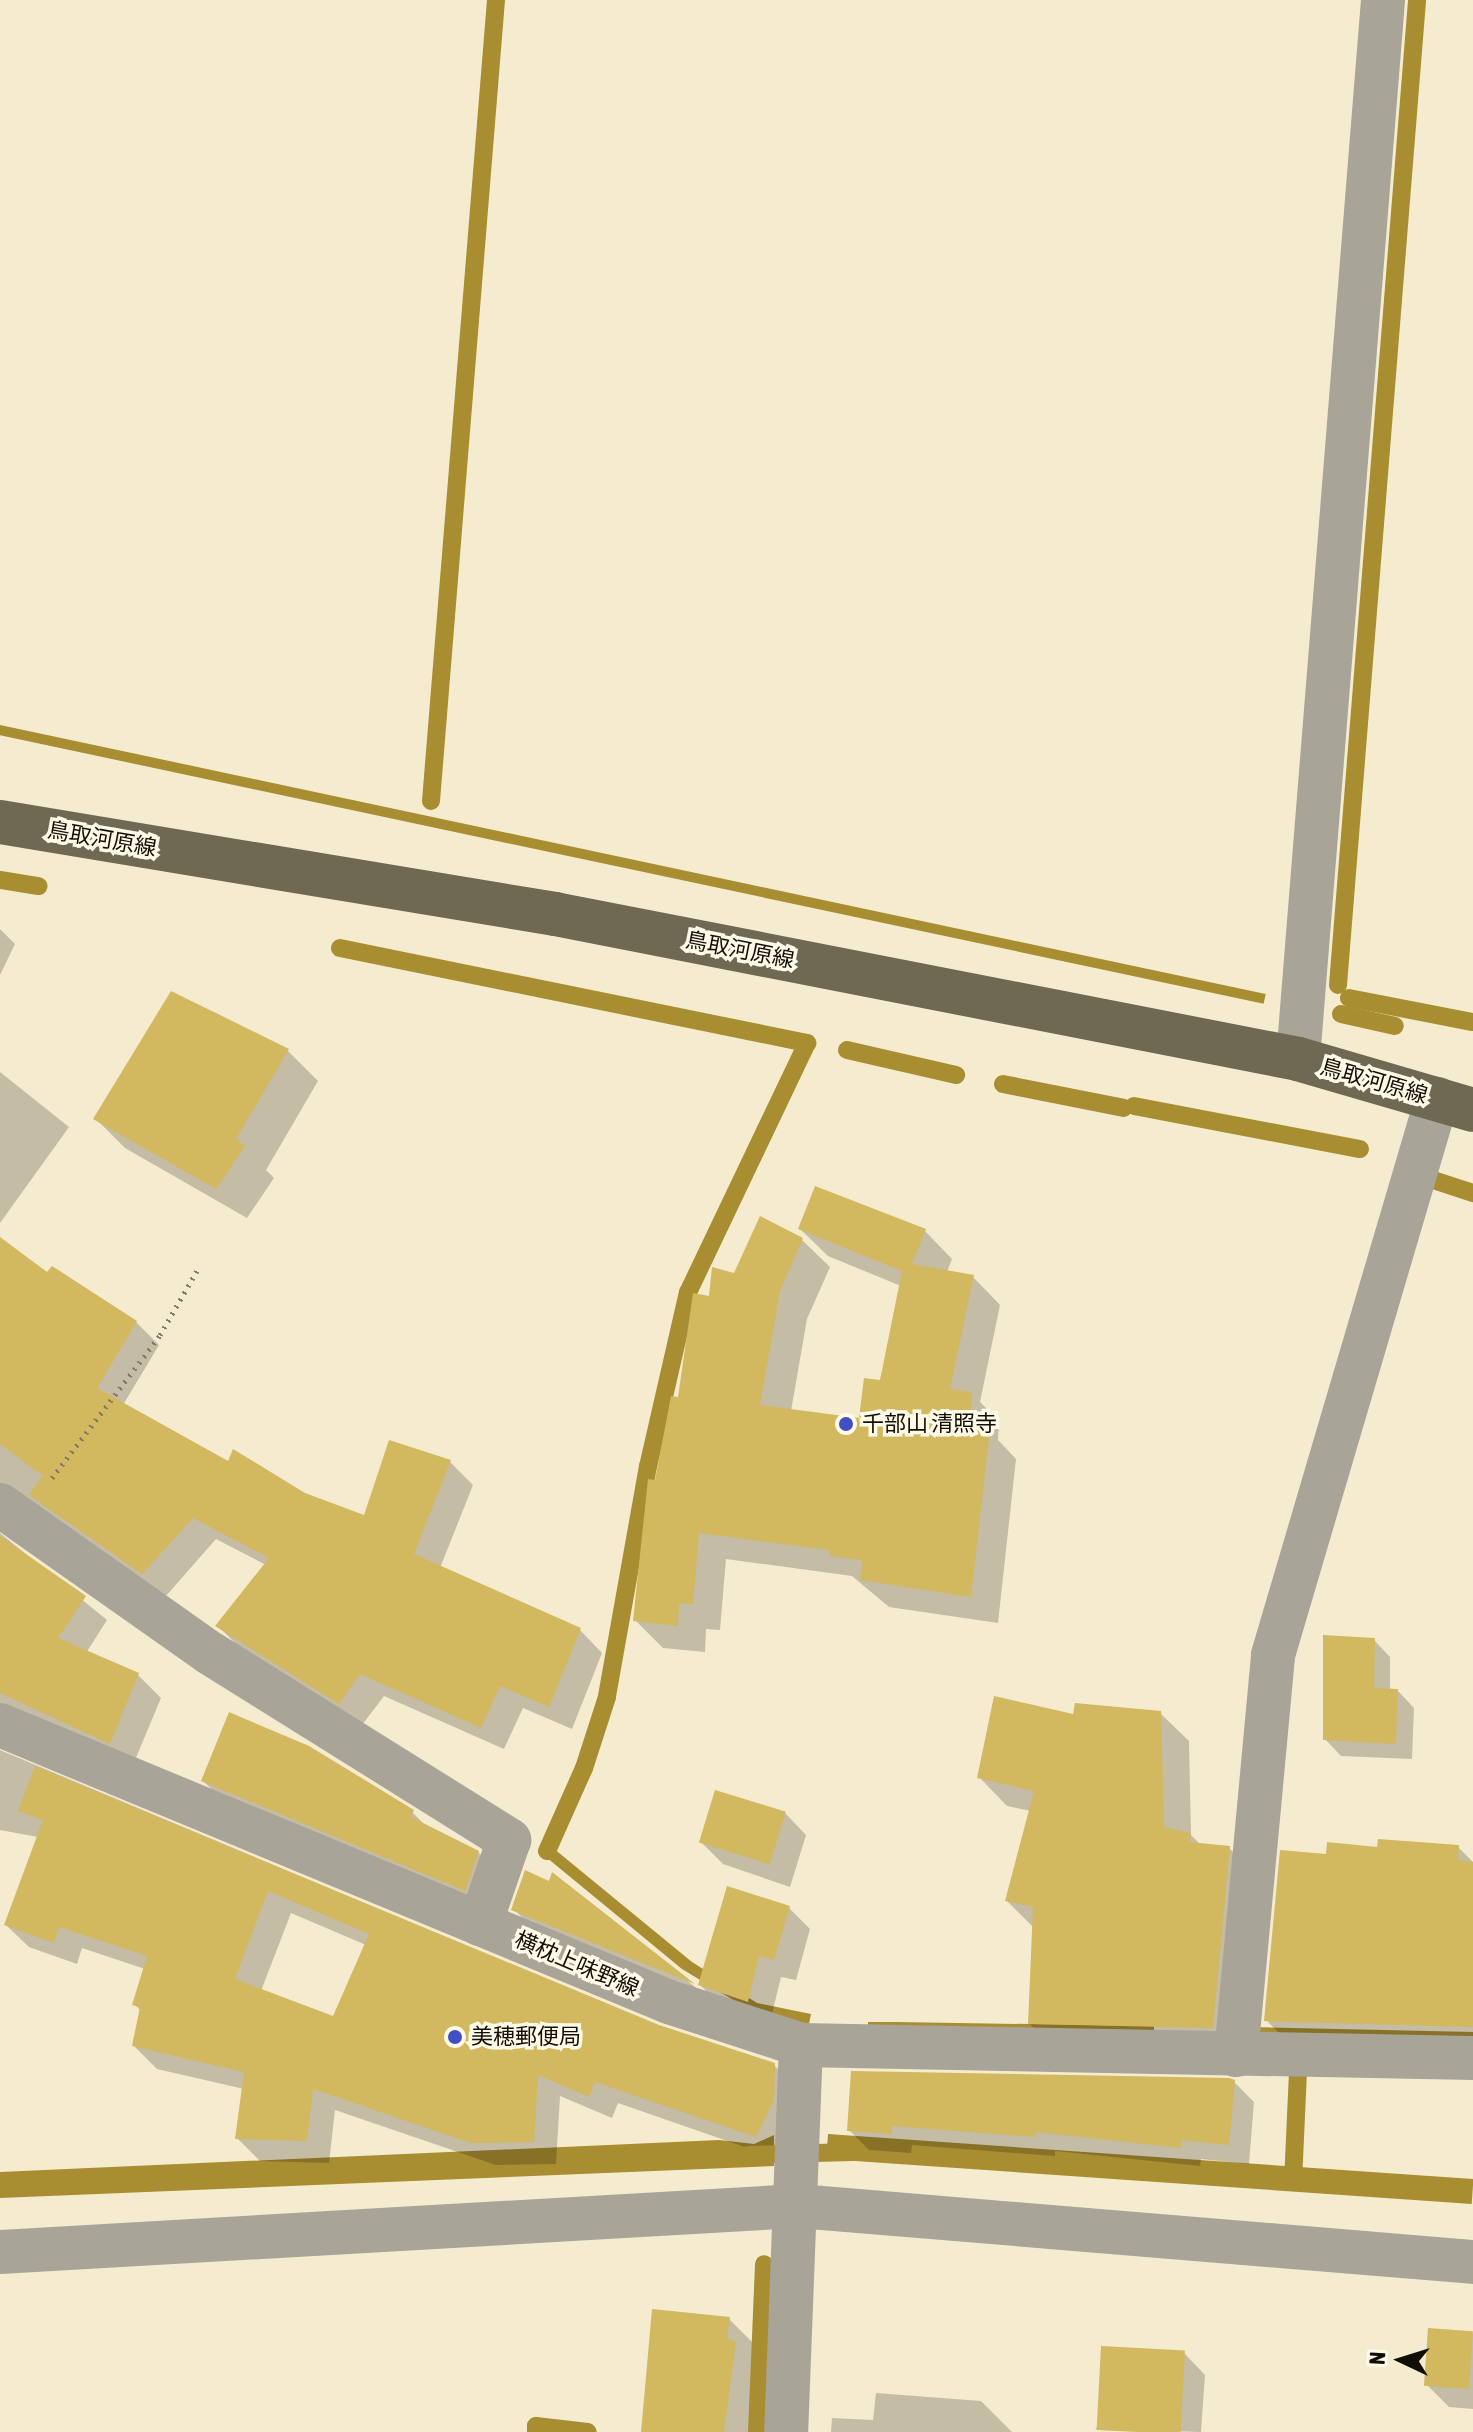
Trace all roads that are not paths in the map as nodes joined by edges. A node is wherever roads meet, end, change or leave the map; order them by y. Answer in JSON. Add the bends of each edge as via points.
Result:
{"nodes":[{"id":1,"x":1383,"y":0,"type":"edge"},
{"id":2,"x":0,"y":822,"type":"edge"},
{"id":3,"x":1298,"y":1059,"type":"junction"},
{"id":4,"x":1455,"y":1105,"type":"edge"},
{"id":5,"x":10,"y":1512,"type":"edge"},
{"id":6,"x":0,"y":1725,"type":"edge"},
{"id":7,"x":480,"y":1924,"type":"junction"},
{"id":8,"x":801,"y":2045,"type":"junction"},
{"id":9,"x":1236,"y":2055,"type":"junction"},
{"id":10,"x":1473,"y":2058,"type":"edge"},
{"id":11,"x":798,"y":2206,"type":"junction"},
{"id":12,"x":0,"y":2252,"type":"edge"},
{"id":13,"x":1473,"y":2262,"type":"edge"},
{"id":14,"x":786,"y":2432,"type":"edge"}],
"edges":[{"from":1,"to":3,"type":"street"},
{"from":2,"to":3,"type":"main road","name":"鳥取河原線","via":[[555,914]]},
{"from":3,"to":4,"type":"main road","name":"鳥取河原線"},
{"from":4,"to":9,"type":"street","via":[[1273,1655]]},
{"from":5,"to":7,"type":"street","via":[[210,1653],[509,1840]]},
{"from":6,"to":7,"type":"street","name":"横枕上味野線"},
{"from":7,"to":8,"type":"street","name":"横枕上味野線","via":[[669,2002]]},
{"from":8,"to":9,"type":"street","name":"横枕上味野線"},
{"from":8,"to":11,"type":"street"},
{"from":9,"to":10,"type":"street","name":"横枕上味野線"},
{"from":11,"to":12,"type":"street"},
{"from":11,"to":13,"type":"street"},
{"from":11,"to":14,"type":"street"}]}
